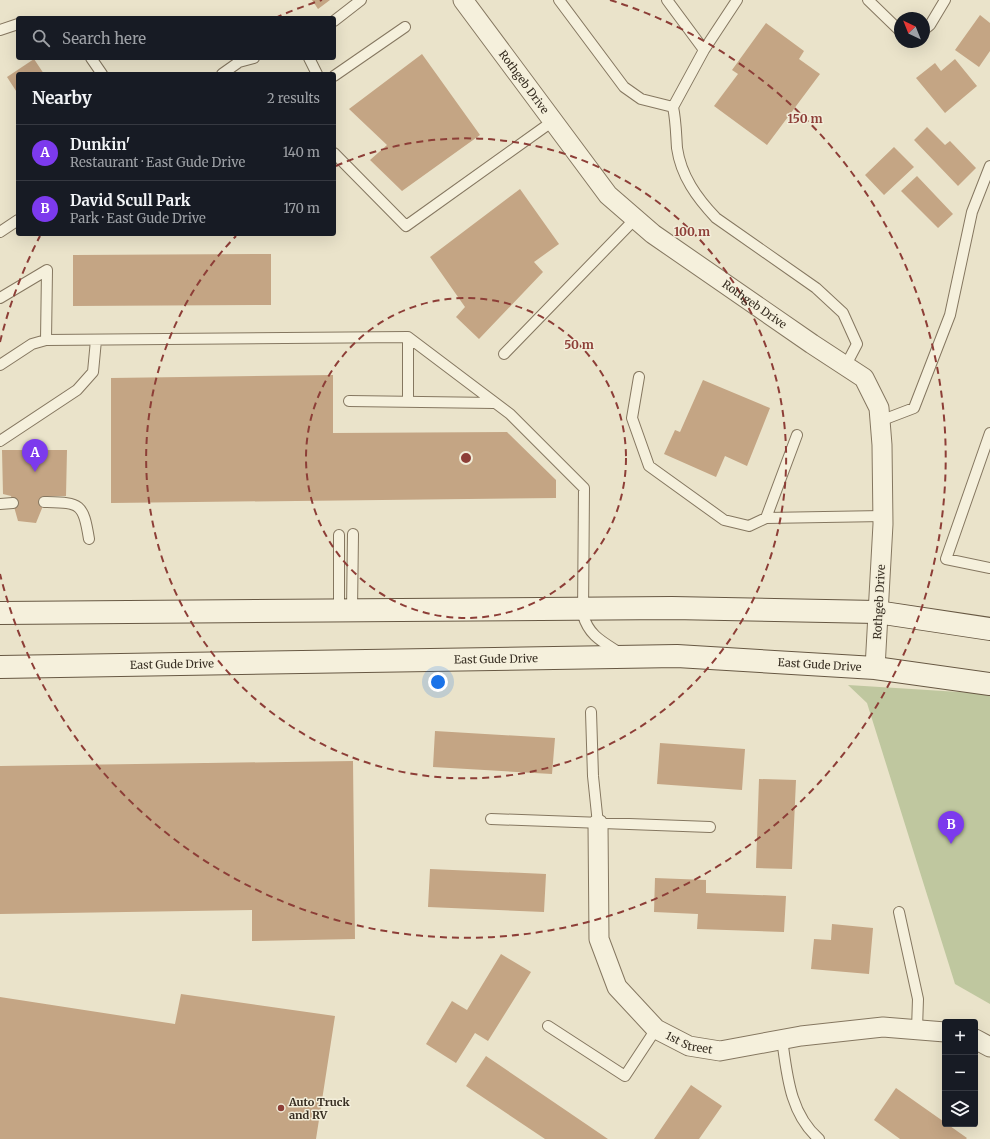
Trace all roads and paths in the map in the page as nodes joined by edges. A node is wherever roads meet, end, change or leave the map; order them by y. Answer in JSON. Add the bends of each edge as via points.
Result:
{"nodes":[{"id":1,"x":362,"y":0,"type":"edge"},
{"id":2,"x":463,"y":0,"type":"edge"},
{"id":3,"x":559,"y":0,"type":"edge"},
{"id":4,"x":667,"y":0,"type":"edge"},
{"id":5,"x":737,"y":0,"type":"edge"},
{"id":6,"x":868,"y":0,"type":"edge"},
{"id":7,"x":945,"y":0,"type":"edge"},
{"id":8,"x":336,"y":20,"type":"edge"},
{"id":9,"x":16,"y":25,"type":"edge"},
{"id":10,"x":894,"y":25,"type":"edge"},
{"id":11,"x":930,"y":25,"type":"edge"},
{"id":12,"x":405,"y":27,"type":"dead end"},
{"id":13,"x":0,"y":30,"type":"edge"},
{"id":14,"x":704,"y":50,"type":"junction"},
{"id":15,"x":92,"y":60,"type":"edge"},
{"id":16,"x":246,"y":60,"type":"edge"},
{"id":17,"x":310,"y":60,"type":"edge"},
{"id":18,"x":100,"y":72,"type":"edge"},
{"id":19,"x":225,"y":72,"type":"edge"},
{"id":20,"x":316,"y":72,"type":"edge"},
{"id":21,"x":336,"y":75,"type":"edge"},
{"id":22,"x":673,"y":108,"type":"junction"},
{"id":23,"x":553,"y":121,"type":"junction"},
{"id":24,"x":336,"y":155,"type":"edge"},
{"id":25,"x":990,"y":166,"type":"edge"},
{"id":26,"x":635,"y":219,"type":"junction"},
{"id":27,"x":16,"y":221,"type":"edge"},
{"id":28,"x":0,"y":232,"type":"edge"},
{"id":29,"x":0,"y":298,"type":"edge"},
{"id":30,"x":408,"y":337,"type":"junction"},
{"id":31,"x":46,"y":340,"type":"junction"},
{"id":32,"x":96,"y":340,"type":"junction"},
{"id":33,"x":504,"y":354,"type":"dead end"},
{"id":34,"x":0,"y":365,"type":"edge"},
{"id":35,"x":846,"y":365,"type":"junction"},
{"id":36,"x":638,"y":377,"type":"dead end"},
{"id":37,"x":349,"y":401,"type":"dead end"},
{"id":38,"x":408,"y":401,"type":"junction"},
{"id":39,"x":494,"y":403,"type":"junction"},
{"id":40,"x":880,"y":421,"type":"junction"},
{"id":41,"x":990,"y":433,"type":"edge"},
{"id":42,"x":797,"y":435,"type":"dead end"},
{"id":43,"x":0,"y":441,"type":"edge"},
{"id":44,"x":44,"y":502,"type":"dead end"},
{"id":45,"x":13,"y":503,"type":"dead end"},
{"id":46,"x":0,"y":504,"type":"edge"},
{"id":47,"x":883,"y":516,"type":"junction"},
{"id":48,"x":766,"y":518,"type":"junction"},
{"id":49,"x":339,"y":534,"type":"dead end"},
{"id":50,"x":352,"y":534,"type":"dead end"},
{"id":51,"x":90,"y":539,"type":"dead end"},
{"id":52,"x":988,"y":565,"type":"edge"},
{"id":53,"x":583,"y":609,"type":"junction"},
{"id":54,"x":346,"y":610,"type":"junction"},
{"id":55,"x":878,"y":612,"type":"junction"},
{"id":56,"x":0,"y":613,"type":"edge"},
{"id":57,"x":990,"y":629,"type":"edge"},
{"id":58,"x":625,"y":657,"type":"junction"},
{"id":59,"x":0,"y":667,"type":"edge"},
{"id":60,"x":876,"y":668,"type":"junction"},
{"id":61,"x":990,"y":684,"type":"edge"},
{"id":62,"x":591,"y":712,"type":"dead end"},
{"id":63,"x":491,"y":819,"type":"dead end"},
{"id":64,"x":598,"y":824,"type":"junction"},
{"id":65,"x":710,"y":827,"type":"dead end"},
{"id":66,"x":899,"y":912,"type":"dead end"},
{"id":67,"x":548,"y":1026,"type":"dead end"},
{"id":68,"x":656,"y":1029,"type":"junction"},
{"id":69,"x":917,"y":1029,"type":"junction"},
{"id":70,"x":942,"y":1032,"type":"edge"},
{"id":71,"x":782,"y":1039,"type":"junction"},
{"id":72,"x":978,"y":1041,"type":"edge"},
{"id":73,"x":990,"y":1047,"type":"edge"},
{"id":74,"x":819,"y":1139,"type":"edge"}],
"edges":[{"from":1,"to":8,"type":"lane"},
{"from":2,"to":23,"type":"street","name":"Rothgeb Drive"},
{"from":3,"to":22,"type":"lane","via":[[624,87],[640,99]]},
{"from":4,"to":14,"type":"lane"},
{"from":5,"to":14,"type":"lane"},
{"from":6,"to":10,"type":"lane"},
{"from":7,"to":11,"type":"lane"},
{"from":9,"to":13,"type":"lane"},
{"from":12,"to":21,"type":"lane"},
{"from":14,"to":22,"type":"lane"},
{"from":15,"to":18,"type":"lane"},
{"from":16,"to":19,"type":"lane","via":[[238,62]]},
{"from":17,"to":20,"type":"lane"},
{"from":22,"to":35,"type":"lane","via":[[678,150],[688,184],[716,218],[816,288],[843,313],[857,344]]},
{"from":23,"to":24,"type":"lane","via":[[406,226]]},
{"from":23,"to":26,"type":"street","name":"Rothgeb Drive","via":[[608,195]]},
{"from":25,"to":40,"type":"lane","via":[[972,212],[950,314],[914,408]]},
{"from":26,"to":33,"type":"lane"},
{"from":26,"to":35,"type":"street","name":"Rothgeb Drive","via":[[812,344]]},
{"from":27,"to":28,"type":"lane"},
{"from":29,"to":31,"type":"lane","via":[[47,270]]},
{"from":30,"to":32,"type":"lane"},
{"from":30,"to":38,"type":"lane"},
{"from":30,"to":39,"type":"lane"},
{"from":31,"to":32,"type":"lane"},
{"from":31,"to":34,"type":"lane","via":[[32,344]]},
{"from":32,"to":43,"type":"lane","via":[[93,372],[77,390]]},
{"from":35,"to":40,"type":"street","name":"Rothgeb Drive","via":[[864,378],[879,408]]},
{"from":36,"to":48,"type":"lane","via":[[632,418],[650,466],[724,520],[749,526]]},
{"from":37,"to":38,"type":"lane"},
{"from":38,"to":39,"type":"lane"},
{"from":39,"to":53,"type":"lane","via":[[510,414],[584,488]]},
{"from":40,"to":47,"type":"street","name":"Rothgeb Drive"},
{"from":41,"to":52,"type":"lane","via":[[946,559]]},
{"from":42,"to":48,"type":"lane"},
{"from":44,"to":51,"type":"lane","via":[[71,503],[81,508],[86,517]]},
{"from":45,"to":46,"type":"lane"},
{"from":47,"to":48,"type":"lane"},
{"from":47,"to":55,"type":"street","name":"Rothgeb Drive"},
{"from":49,"to":54,"type":"lane"},
{"from":50,"to":54,"type":"lane"},
{"from":53,"to":54,"type":"main road"},
{"from":53,"to":55,"type":"main road"},
{"from":53,"to":58,"type":"lane","via":[[586,627],[597,638]]},
{"from":54,"to":56,"type":"main road"},
{"from":55,"to":57,"type":"main road"},
{"from":55,"to":60,"type":"street","name":"Rothgeb Drive"},
{"from":58,"to":59,"type":"main road","name":"East Gude Drive"},
{"from":58,"to":60,"type":"main road","name":"East Gude Drive","via":[[677,656]]},
{"from":60,"to":61,"type":"main road","name":"East Gude Drive"},
{"from":62,"to":64,"type":"lane"},
{"from":63,"to":64,"type":"lane"},
{"from":64,"to":65,"type":"lane"},
{"from":64,"to":68,"type":"street","name":"1st Street","via":[[599,939],[618,987]]},
{"from":66,"to":69,"type":"lane","via":[[918,998]]},
{"from":67,"to":68,"type":"lane","via":[[625,1076]]},
{"from":68,"to":71,"type":"street","name":"1st Street","via":[[689,1046],[720,1051]]},
{"from":69,"to":70,"type":"street","name":"1st Street"},
{"from":69,"to":71,"type":"street","name":"1st Street","via":[[883,1027]]},
{"from":71,"to":74,"type":"lane","via":[[788,1086],[802,1120]]},
{"from":72,"to":73,"type":"street"}]}
